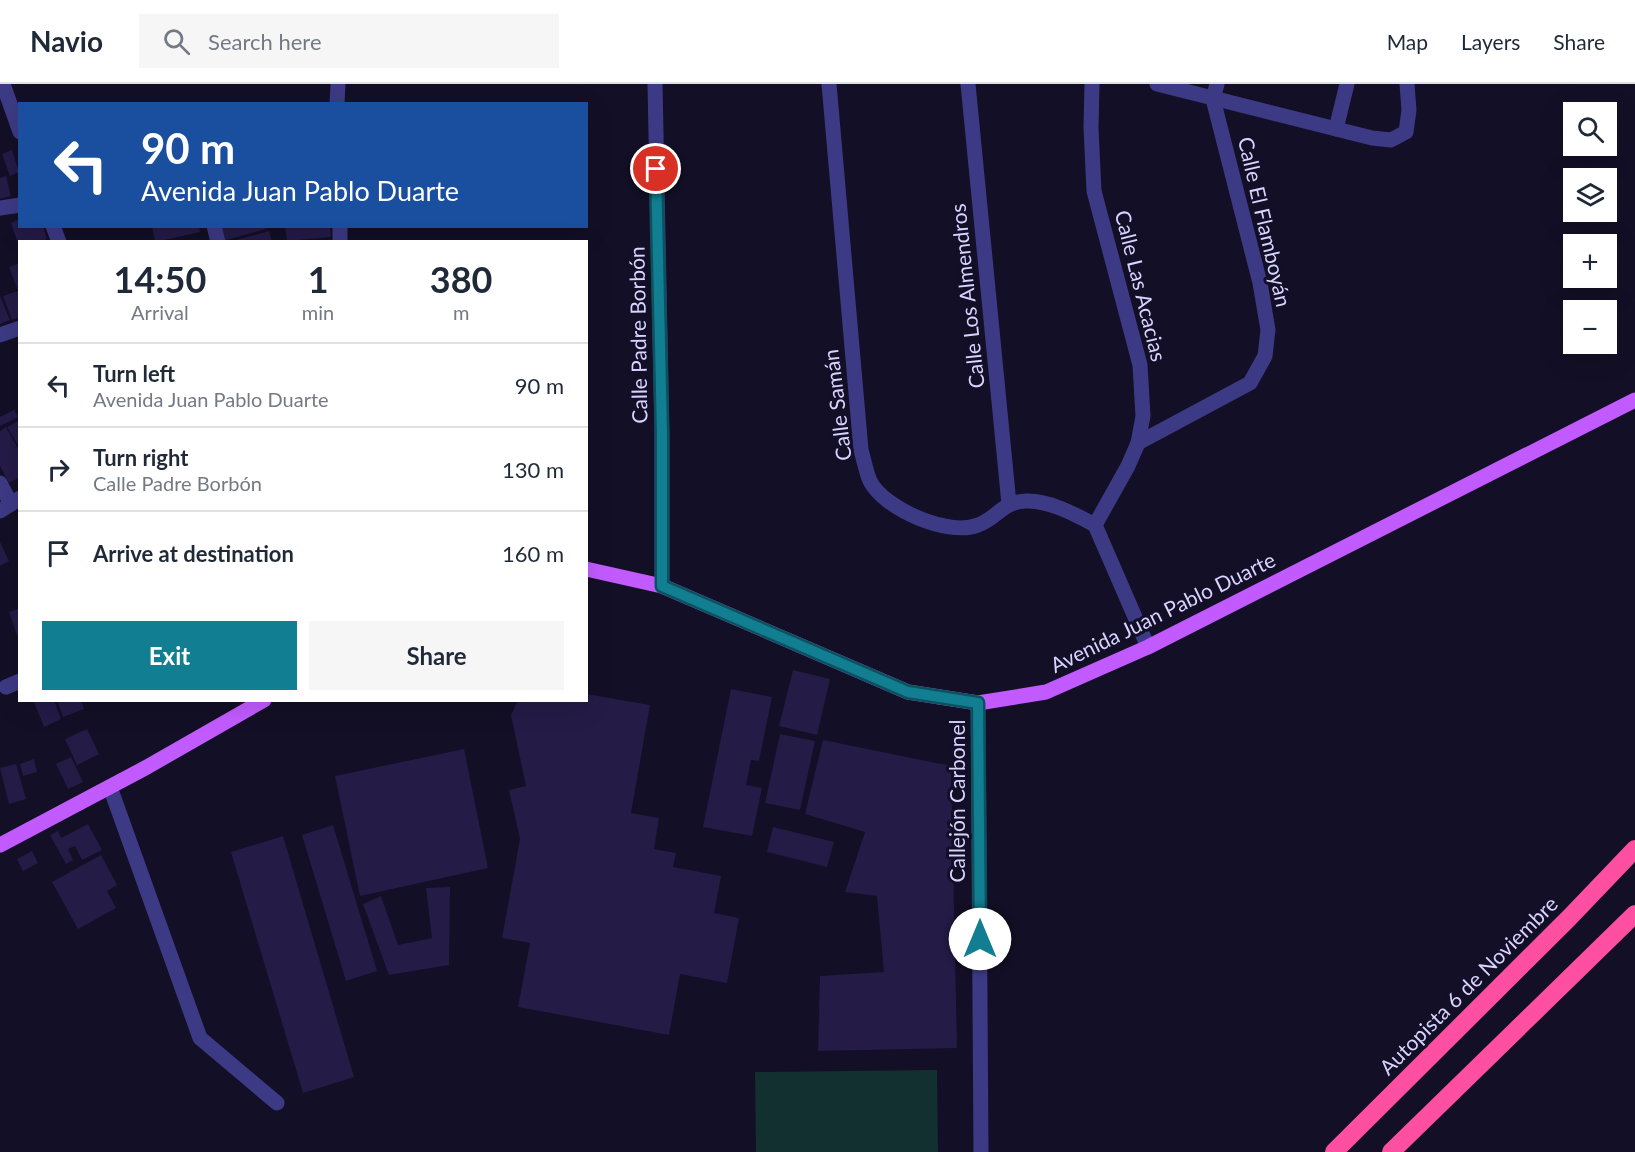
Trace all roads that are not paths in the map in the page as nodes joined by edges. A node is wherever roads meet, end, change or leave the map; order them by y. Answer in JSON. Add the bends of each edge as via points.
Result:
{"nodes":[{"id":1,"x":3,"y":84,"type":"edge"},
{"id":2,"x":338,"y":84,"type":"edge"},
{"id":3,"x":655,"y":84,"type":"edge"},
{"id":4,"x":829,"y":84,"type":"edge"},
{"id":5,"x":968,"y":84,"type":"edge"},
{"id":6,"x":1092,"y":84,"type":"edge"},
{"id":7,"x":1157,"y":84,"type":"edge"},
{"id":8,"x":1217,"y":84,"type":"edge"},
{"id":9,"x":1347,"y":84,"type":"edge"},
{"id":10,"x":1407,"y":84,"type":"edge"},
{"id":11,"x":1213,"y":99,"type":"junction"},
{"id":12,"x":337,"y":102,"type":"edge"},
{"id":13,"x":18,"y":126,"type":"edge"},
{"id":14,"x":1336,"y":129,"type":"junction"},
{"id":15,"x":18,"y":205,"type":"edge"},
{"id":16,"x":0,"y":208,"type":"edge"},
{"id":17,"x":18,"y":329,"type":"edge"},
{"id":18,"x":0,"y":335,"type":"edge"},
{"id":19,"x":1635,"y":400,"type":"edge"},
{"id":20,"x":1138,"y":443,"type":"junction"},
{"id":21,"x":0,"y":483,"type":"edge"},
{"id":22,"x":10,"y":504,"type":"edge"},
{"id":23,"x":1009,"y":504,"type":"junction"},
{"id":24,"x":1095,"y":525,"type":"junction"},
{"id":25,"x":588,"y":569,"type":"edge"},
{"id":26,"x":662,"y":586,"type":"junction"},
{"id":27,"x":1148,"y":647,"type":"junction"},
{"id":28,"x":978,"y":703,"type":"junction"},
{"id":29,"x":246,"y":705,"type":"edge"},
{"id":30,"x":110,"y":787,"type":"junction"},
{"id":31,"x":0,"y":845,"type":"edge"},
{"id":32,"x":1635,"y":849,"type":"edge"},
{"id":33,"x":1635,"y":914,"type":"edge"},
{"id":34,"x":277,"y":1103,"type":"dead end"},
{"id":35,"x":981,"y":1152,"type":"edge"},
{"id":36,"x":1334,"y":1152,"type":"edge"},
{"id":37,"x":1391,"y":1152,"type":"edge"}],
"edges":[{"from":1,"to":13,"type":"street"},
{"from":2,"to":12,"type":"street"},
{"from":3,"to":26,"type":"street","name":"Calle Padre Borbón"},
{"from":4,"to":23,"type":"street","name":"Calle Samán","via":[[861,450],[870,481],[902,510],[925,522],[953,527],[978,526]]},
{"from":5,"to":23,"type":"street","name":"Calle Los Almendros"},
{"from":6,"to":20,"type":"street","name":"Calle Las Acacias","via":[[1094,191],[1140,365],[1143,416]]},
{"from":7,"to":11,"type":"street"},
{"from":8,"to":11,"type":"street","name":"Calle El Flamboyán"},
{"from":9,"to":14,"type":"street"},
{"from":10,"to":14,"type":"street","via":[[1406,132],[1391,140]]},
{"from":11,"to":14,"type":"street"},
{"from":11,"to":20,"type":"street","name":"Calle El Flamboyán","via":[[1260,283],[1268,330],[1264,356],[1250,383]]},
{"from":15,"to":16,"type":"street"},
{"from":17,"to":18,"type":"street"},
{"from":19,"to":27,"type":"main road","name":"Avenida Juan Pablo Duarte"},
{"from":20,"to":24,"type":"street","name":"Calle Las Acacias"},
{"from":21,"to":22,"type":"street"},
{"from":23,"to":24,"type":"street","via":[[1028,501],[1064,509]]},
{"from":24,"to":27,"type":"street"},
{"from":25,"to":26,"type":"main road","name":"Avenida Juan Pablo Duarte"},
{"from":26,"to":28,"type":"main road","name":"Avenida Juan Pablo Duarte","via":[[908,692]]},
{"from":27,"to":28,"type":"main road","name":"Avenida Juan Pablo Duarte","via":[[1046,692]]},
{"from":28,"to":35,"type":"street","name":"Callejón Carbonel"},
{"from":29,"to":30,"type":"main road"},
{"from":30,"to":31,"type":"main road"},
{"from":30,"to":34,"type":"street","via":[[200,1038]]},
{"from":32,"to":36,"type":"highway","name":"Autopista 6 de Noviembre"},
{"from":33,"to":37,"type":"highway"}]}
